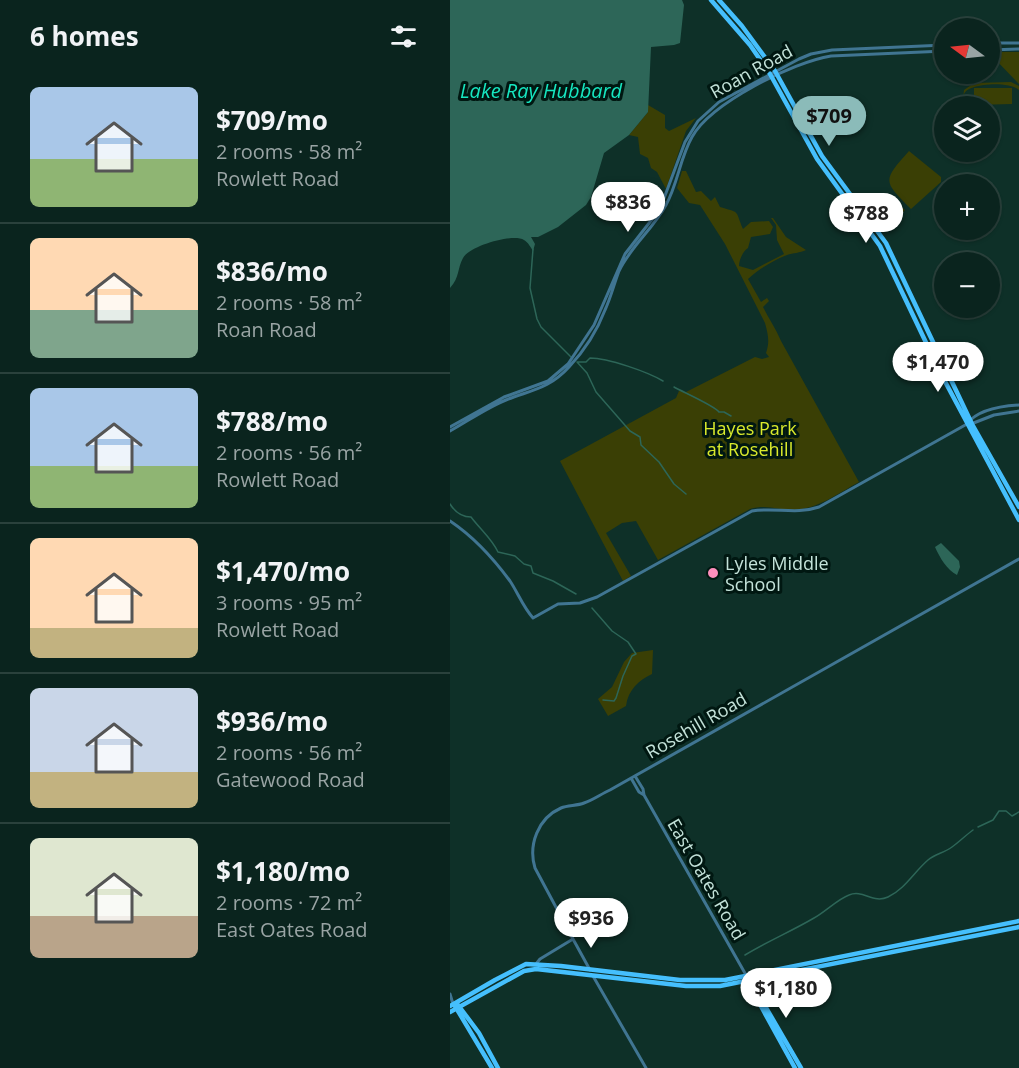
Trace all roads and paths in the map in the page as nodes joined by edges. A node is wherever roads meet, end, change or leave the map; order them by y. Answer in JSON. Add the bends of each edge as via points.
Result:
{"nodes":[{"id":1,"x":711,"y":0,"type":"edge"},
{"id":2,"x":719,"y":0,"type":"edge"},
{"id":3,"x":1000,"y":43,"type":"edge"},
{"id":4,"x":1019,"y":43,"type":"edge"},
{"id":5,"x":934,"y":46,"type":"edge"},
{"id":6,"x":1019,"y":49,"type":"edge"},
{"id":7,"x":1000,"y":50,"type":"edge"},
{"id":8,"x":934,"y":51,"type":"edge"},
{"id":9,"x":774,"y":75,"type":"junction"},
{"id":10,"x":1019,"y":405,"type":"edge"},
{"id":11,"x":1019,"y":411,"type":"edge"},
{"id":12,"x":970,"y":422,"type":"junction"},
{"id":13,"x":450,"y":429,"type":"edge"},
{"id":14,"x":1019,"y":507,"type":"edge"},
{"id":15,"x":1018,"y":517,"type":"edge"},
{"id":16,"x":450,"y":521,"type":"edge"},
{"id":17,"x":1019,"y":559,"type":"edge"},
{"id":18,"x":633,"y":777,"type":"junction"},
{"id":19,"x":1019,"y":921,"type":"edge"},
{"id":20,"x":1019,"y":927,"type":"edge"},
{"id":21,"x":573,"y":939,"type":"junction"},
{"id":22,"x":536,"y":966,"type":"junction"},
{"id":23,"x":589,"y":969,"type":"junction"},
{"id":24,"x":592,"y":975,"type":"junction"},
{"id":25,"x":760,"y":979,"type":"junction"},
{"id":26,"x":748,"y":980,"type":"junction"},
{"id":27,"x":756,"y":990,"type":"junction"},
{"id":28,"x":450,"y":994,"type":"edge"},
{"id":29,"x":455,"y":1005,"type":"edge"},
{"id":30,"x":450,"y":1012,"type":"edge"},
{"id":31,"x":770,"y":1019,"type":"junction"},
{"id":32,"x":481,"y":1042,"type":"junction"},
{"id":33,"x":492,"y":1068,"type":"edge"},
{"id":34,"x":498,"y":1068,"type":"edge"},
{"id":35,"x":646,"y":1068,"type":"edge"},
{"id":36,"x":795,"y":1068,"type":"edge"},
{"id":37,"x":801,"y":1068,"type":"edge"}],
"edges":[{"from":1,"to":9,"type":"main road"},
{"from":2,"to":9,"type":"main road","via":[[742,26]]},
{"from":3,"to":4,"type":"street"},
{"from":5,"to":9,"type":"street","name":"Roan Road","via":[[825,51],[804,56]]},
{"from":6,"to":7,"type":"street"},
{"from":8,"to":9,"type":"street","name":"Roan Road","via":[[831,56]]},
{"from":9,"to":12,"type":"main road","via":[[820,158],[877,229]]},
{"from":9,"to":13,"type":"street","name":"Roan Road","via":[[711,108],[693,129],[667,204],[627,257],[602,319],[573,363],[542,388],[500,403]]},
{"from":10,"to":12,"type":"street","via":[[993,409]]},
{"from":11,"to":12,"type":"street"},
{"from":12,"to":14,"type":"main road"},
{"from":12,"to":15,"type":"main road"},
{"from":12,"to":16,"type":"street","via":[[819,507],[803,512],[768,508],[752,511],[597,597],[558,604],[532,618],[489,554]]},
{"from":17,"to":18,"type":"street","name":"Rosehill Road"},
{"from":18,"to":21,"type":"street","name":"Rosehill Road","via":[[585,802],[556,811],[535,837],[535,868]]},
{"from":18,"to":26,"type":"street","name":"East Oates Road"},
{"from":19,"to":26,"type":"main road"},
{"from":20,"to":25,"type":"main road"},
{"from":21,"to":22,"type":"street","via":[[540,959]]},
{"from":21,"to":23,"type":"street","name":"Rosehill Road"},
{"from":22,"to":23,"type":"main road"},
{"from":22,"to":24,"type":"main road"},
{"from":22,"to":29,"type":"main road","via":[[525,965]]},
{"from":23,"to":24,"type":"street","name":"Rosehill Road"},
{"from":23,"to":26,"type":"main road","via":[[688,981]]},
{"from":24,"to":26,"type":"main road","via":[[686,986],[720,986]]},
{"from":24,"to":35,"type":"street","name":"Rosehill Road"},
{"from":25,"to":26,"type":"main road"},
{"from":25,"to":27,"type":"main road"},
{"from":26,"to":27,"type":"main road","name":"East Oates Road"},
{"from":26,"to":31,"type":"main road","name":"East Oates Road"},
{"from":27,"to":31,"type":"main road","name":"East Oates Road"},
{"from":28,"to":29,"type":"street"},
{"from":29,"to":30,"type":"main road"},
{"from":29,"to":32,"type":"main road"},
{"from":31,"to":36,"type":"main road","name":"East Oates Road"},
{"from":31,"to":37,"type":"main road","name":"East Oates Road"},
{"from":32,"to":33,"type":"main road"},
{"from":32,"to":34,"type":"main road"}]}
